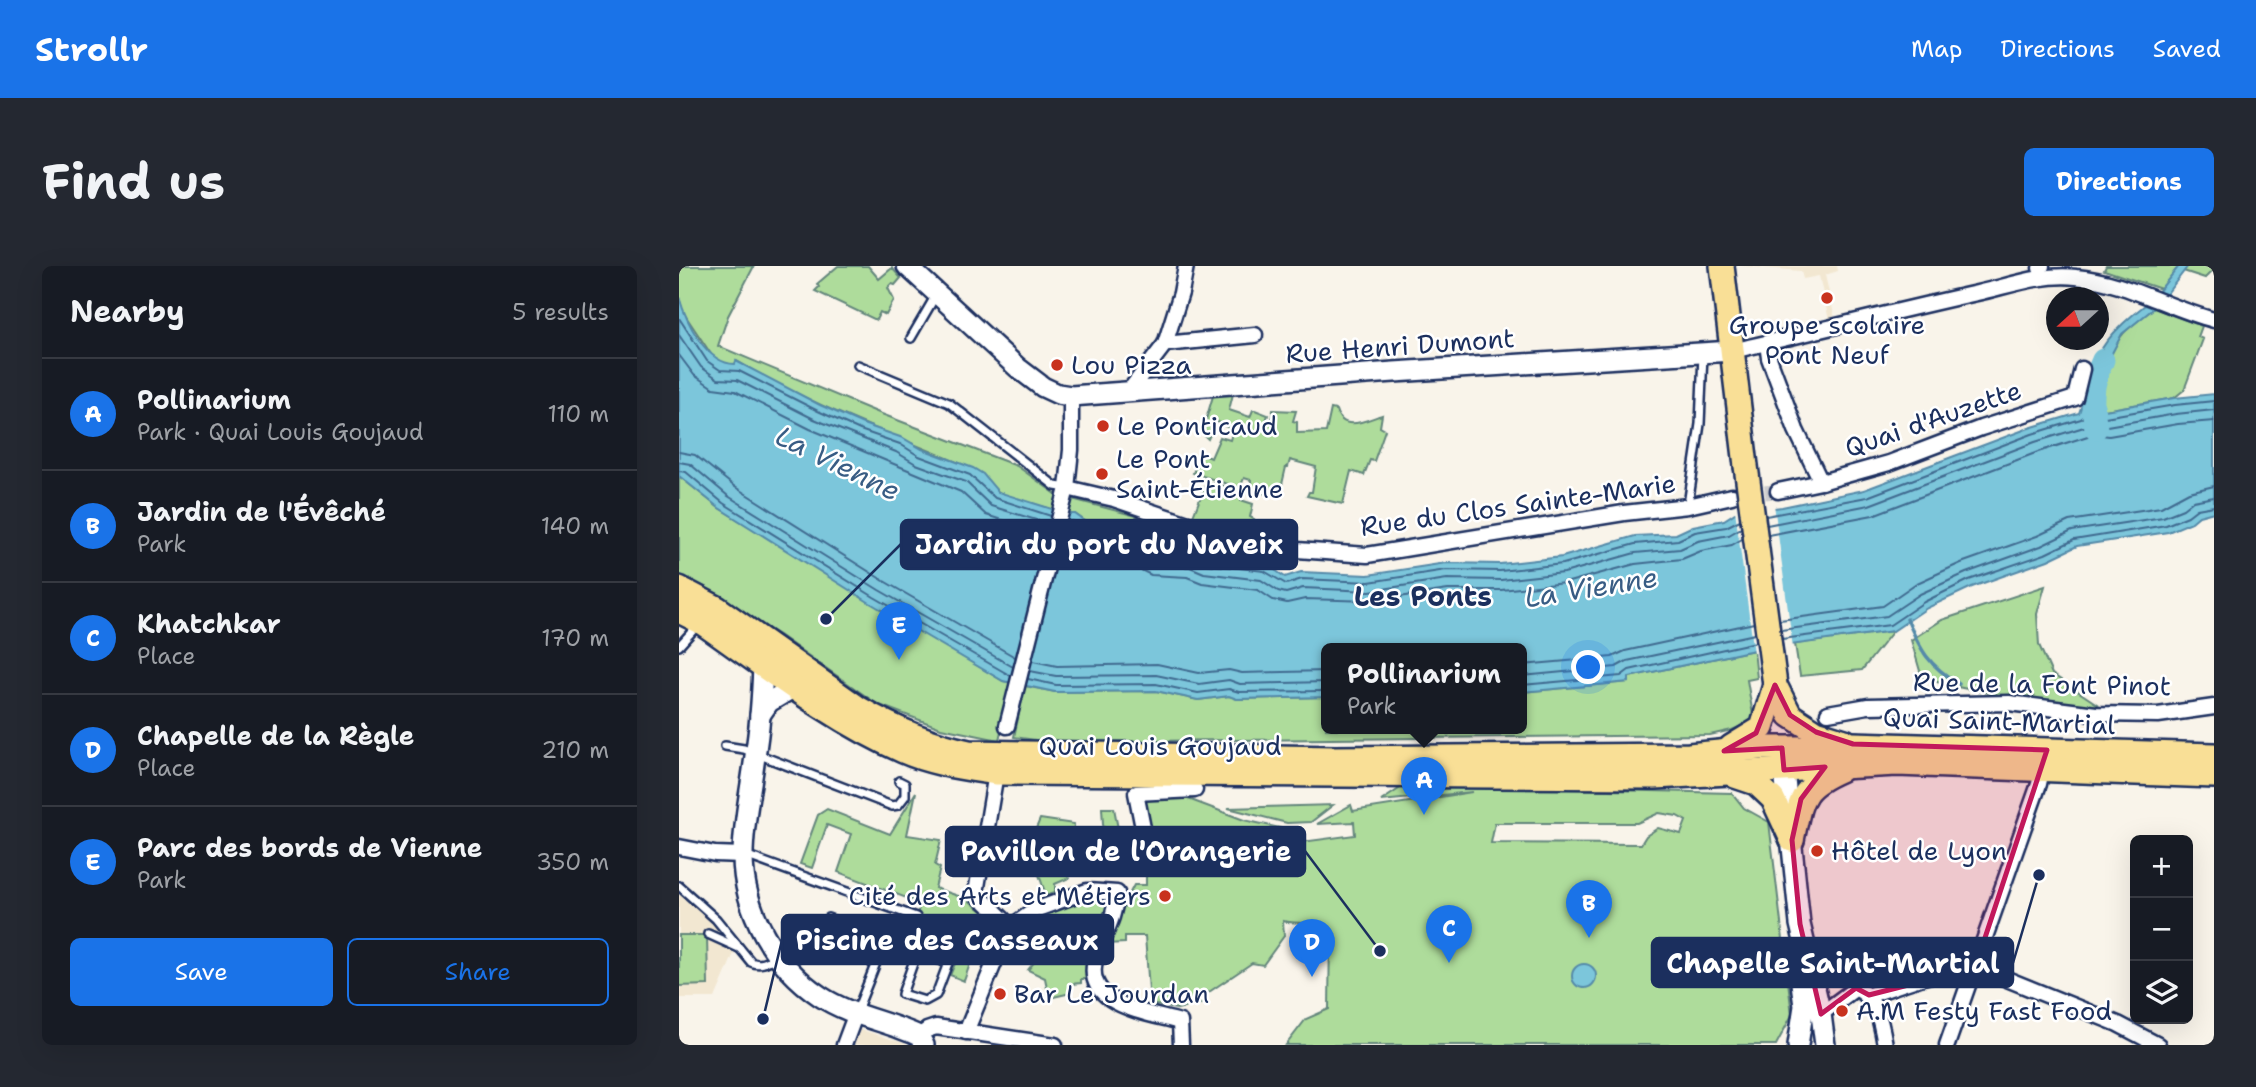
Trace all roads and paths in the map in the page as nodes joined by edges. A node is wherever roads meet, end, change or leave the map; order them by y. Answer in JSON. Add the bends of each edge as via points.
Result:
{"nodes":[{"id":1,"x":907,"y":266,"type":"edge"},
{"id":2,"x":1186,"y":266,"type":"edge"},
{"id":3,"x":1722,"y":266,"type":"edge"},
{"id":4,"x":2041,"y":270,"type":"edge"},
{"id":5,"x":936,"y":295,"type":"junction"},
{"id":6,"x":2214,"y":320,"type":"edge"},
{"id":7,"x":1255,"y":335,"type":"dead end"},
{"id":8,"x":911,"y":338,"type":"dead end"},
{"id":9,"x":1767,"y":343,"type":"junction"},
{"id":10,"x":1165,"y":345,"type":"junction"},
{"id":11,"x":1732,"y":351,"type":"junction"},
{"id":12,"x":1703,"y":353,"type":"junction"},
{"id":13,"x":858,"y":365,"type":"dead end"},
{"id":14,"x":2082,"y":369,"type":"dead end"},
{"id":15,"x":1129,"y":390,"type":"junction"},
{"id":16,"x":1072,"y":396,"type":"junction"},
{"id":17,"x":1821,"y":482,"type":"junction"},
{"id":18,"x":1777,"y":491,"type":"tunnel mouth"},
{"id":19,"x":1065,"y":492,"type":"junction"},
{"id":20,"x":1732,"y":496,"type":"tunnel mouth"},
{"id":21,"x":1688,"y":506,"type":"junction"},
{"id":22,"x":679,"y":588,"type":"edge"},
{"id":23,"x":679,"y":611,"type":"edge"},
{"id":24,"x":701,"y":622,"type":"junction"},
{"id":25,"x":679,"y":646,"type":"edge"},
{"id":26,"x":770,"y":658,"type":"junction"},
{"id":27,"x":1775,"y":685,"type":"junction"},
{"id":28,"x":794,"y":687,"type":"junction"},
{"id":29,"x":2214,"y":707,"type":"edge"},
{"id":30,"x":1828,"y":713,"type":"dead end"},
{"id":31,"x":760,"y":715,"type":"junction"},
{"id":32,"x":1007,"y":726,"type":"dead end"},
{"id":33,"x":725,"y":746,"type":"dead end"},
{"id":34,"x":1724,"y":751,"type":"junction"},
{"id":35,"x":756,"y":754,"type":"junction"},
{"id":36,"x":1853,"y":755,"type":"junction"},
{"id":37,"x":2214,"y":755,"type":"edge"},
{"id":38,"x":1783,"y":759,"type":"junction"},
{"id":39,"x":2045,"y":760,"type":"junction"},
{"id":40,"x":998,"y":764,"type":"junction"},
{"id":41,"x":1725,"y":774,"type":"junction"},
{"id":42,"x":2214,"y":776,"type":"edge"},
{"id":43,"x":899,"y":781,"type":"dead end"},
{"id":44,"x":1195,"y":790,"type":"dead end"},
{"id":45,"x":1145,"y":838,"type":"dead end"},
{"id":46,"x":1792,"y":839,"type":"junction"},
{"id":47,"x":679,"y":847,"type":"edge"},
{"id":48,"x":743,"y":855,"type":"junction"},
{"id":49,"x":679,"y":886,"type":"edge"},
{"id":50,"x":916,"y":917,"type":"dead end"},
{"id":51,"x":828,"y":918,"type":"dead end"},
{"id":52,"x":1800,"y":924,"type":"junction"},
{"id":53,"x":1008,"y":929,"type":"junction"},
{"id":54,"x":708,"y":934,"type":"dead end"},
{"id":55,"x":885,"y":940,"type":"junction"},
{"id":56,"x":742,"y":949,"type":"junction"},
{"id":57,"x":917,"y":952,"type":"junction"},
{"id":58,"x":778,"y":955,"type":"junction"},
{"id":59,"x":1975,"y":968,"type":"junction"},
{"id":60,"x":1862,"y":991,"type":"junction"},
{"id":61,"x":856,"y":1013,"type":"junction"},
{"id":62,"x":1821,"y":1014,"type":"junction"},
{"id":63,"x":966,"y":1032,"type":"junction"},
{"id":64,"x":922,"y":1041,"type":"edge"},
{"id":65,"x":844,"y":1045,"type":"edge"},
{"id":66,"x":1055,"y":1045,"type":"edge"},
{"id":67,"x":1181,"y":1045,"type":"edge"},
{"id":68,"x":1800,"y":1045,"type":"edge"},
{"id":69,"x":1825,"y":1045,"type":"edge"},
{"id":70,"x":1885,"y":1045,"type":"edge"},
{"id":71,"x":1947,"y":1045,"type":"edge"},
{"id":72,"x":2158,"y":1045,"type":"edge"}],
"edges":[{"from":1,"to":5,"type":"main road"},
{"from":2,"to":10,"type":"street"},
{"from":3,"to":11,"type":"main road"},
{"from":4,"to":6,"type":"street","via":[[2085,278]]},
{"from":4,"to":9,"type":"street"},
{"from":5,"to":8,"type":"lane"},
{"from":5,"to":16,"type":"main road","via":[[1043,387]]},
{"from":7,"to":10,"type":"street"},
{"from":9,"to":11,"type":"street"},
{"from":9,"to":17,"type":"street","via":[[1796,430]]},
{"from":10,"to":15,"type":"street"},
{"from":11,"to":12,"type":"main road","name":"Rue Henri Dumont"},
{"from":11,"to":27,"type":"main road","bridge":true},
{"from":12,"to":15,"type":"main road","name":"Rue Henri Dumont"},
{"from":12,"to":21,"type":"lane","via":[[1700,424]]},
{"from":13,"to":19,"type":"lane","via":[[949,403]]},
{"from":14,"to":17,"type":"street","name":"Quai d'Auzette","via":[[2075,398]]},
{"from":15,"to":16,"type":"main road","name":"Rue Henri Dumont"},
{"from":16,"to":19,"type":"street"},
{"from":17,"to":18,"type":"street","name":"Quai d'Auzette"},
{"from":19,"to":21,"type":"street","name":"Rue du Clos Sainte-Marie","via":[[1114,499],[1203,529],[1283,549],[1367,555]]},
{"from":19,"to":32,"type":"street"},
{"from":20,"to":21,"type":"street","name":"Rue du Clos Sainte-Marie"},
{"from":22,"to":26,"type":"main road","via":[[717,608]]},
{"from":23,"to":24,"type":"main road"},
{"from":24,"to":25,"type":"lane"},
{"from":24,"to":26,"type":"main road"},
{"from":26,"to":28,"type":"main road"},
{"from":26,"to":31,"type":"main road"},
{"from":26,"to":40,"type":"main road","via":[[883,722]]},
{"from":27,"to":34,"type":"main road","via":[[1762,728]]},
{"from":27,"to":36,"type":"main road","via":[[1790,715]]},
{"from":27,"to":38,"type":"main road"},
{"from":28,"to":31,"type":"main road","via":[[769,702]]},
{"from":28,"to":40,"type":"main road","via":[[837,718],[904,752],[940,763]]},
{"from":29,"to":30,"type":"street","name":"Rue de la Font Pinot","via":[[2158,715],[2096,714],[2009,703],[1868,706]]},
{"from":31,"to":35,"type":"main road"},
{"from":33,"to":35,"type":"lane"},
{"from":34,"to":38,"type":"main road","name":"Quai Louis Goujaud"},
{"from":34,"to":40,"type":"main road","name":"Quai Louis Goujaud"},
{"from":35,"to":43,"type":"lane","via":[[892,806],[905,796],[905,784]]},
{"from":35,"to":48,"type":"main road"},
{"from":36,"to":38,"type":"main road","name":"Quai Saint-Martial","via":[[1811,748]]},
{"from":36,"to":39,"type":"main road","name":"Quai Saint-Martial"},
{"from":36,"to":46,"type":"main road","via":[[1813,783],[1801,799]]},
{"from":37,"to":39,"type":"main road","name":"Quai Saint-Martial"},
{"from":38,"to":41,"type":"main road","name":"Quai Louis Goujaud"},
{"from":38,"to":46,"type":"main road"},
{"from":39,"to":42,"type":"main road","name":"Quai Saint-Martial"},
{"from":39,"to":59,"type":"street"},
{"from":40,"to":41,"type":"main road","name":"Quai Louis Goujaud","via":[[1642,777]]},
{"from":40,"to":53,"type":"street","via":[[976,893]]},
{"from":41,"to":46,"type":"main road","via":[[1756,783],[1773,799]]},
{"from":44,"to":45,"type":"street","via":[[1136,793]]},
{"from":46,"to":52,"type":"main road"},
{"from":47,"to":48,"type":"street"},
{"from":48,"to":50,"type":"lane"},
{"from":48,"to":58,"type":"main road","via":[[749,900]]},
{"from":49,"to":56,"type":"lane"},
{"from":51,"to":55,"type":"lane"},
{"from":52,"to":62,"type":"main road"},
{"from":52,"to":68,"type":"main road","via":[[1804,1006]]},
{"from":53,"to":63,"type":"street"},
{"from":53,"to":67,"type":"street","via":[[1035,910],[1087,891],[1117,893],[1114,916],[1096,956],[1094,980],[1114,1001],[1180,1022]]},
{"from":54,"to":56,"type":"lane"},
{"from":55,"to":57,"type":"lane"},
{"from":55,"to":61,"type":"lane"},
{"from":56,"to":58,"type":"lane","via":[[757,965]]},
{"from":57,"to":57,"type":"lane","via":[[948,963],[936,995],[925,1001],[902,994]]},
{"from":58,"to":61,"type":"main road","via":[[814,991]]},
{"from":59,"to":60,"type":"street"},
{"from":59,"to":71,"type":"street"},
{"from":59,"to":72,"type":"street","via":[[2118,1024]]},
{"from":60,"to":62,"type":"street"},
{"from":60,"to":70,"type":"street","via":[[1880,1019]]},
{"from":61,"to":64,"type":"main road"},
{"from":61,"to":65,"type":"street"},
{"from":62,"to":68,"type":"main road"},
{"from":62,"to":69,"type":"main road"},
{"from":63,"to":64,"type":"street","via":[[936,1027],[927,1030]]},
{"from":63,"to":66,"type":"street"}]}
